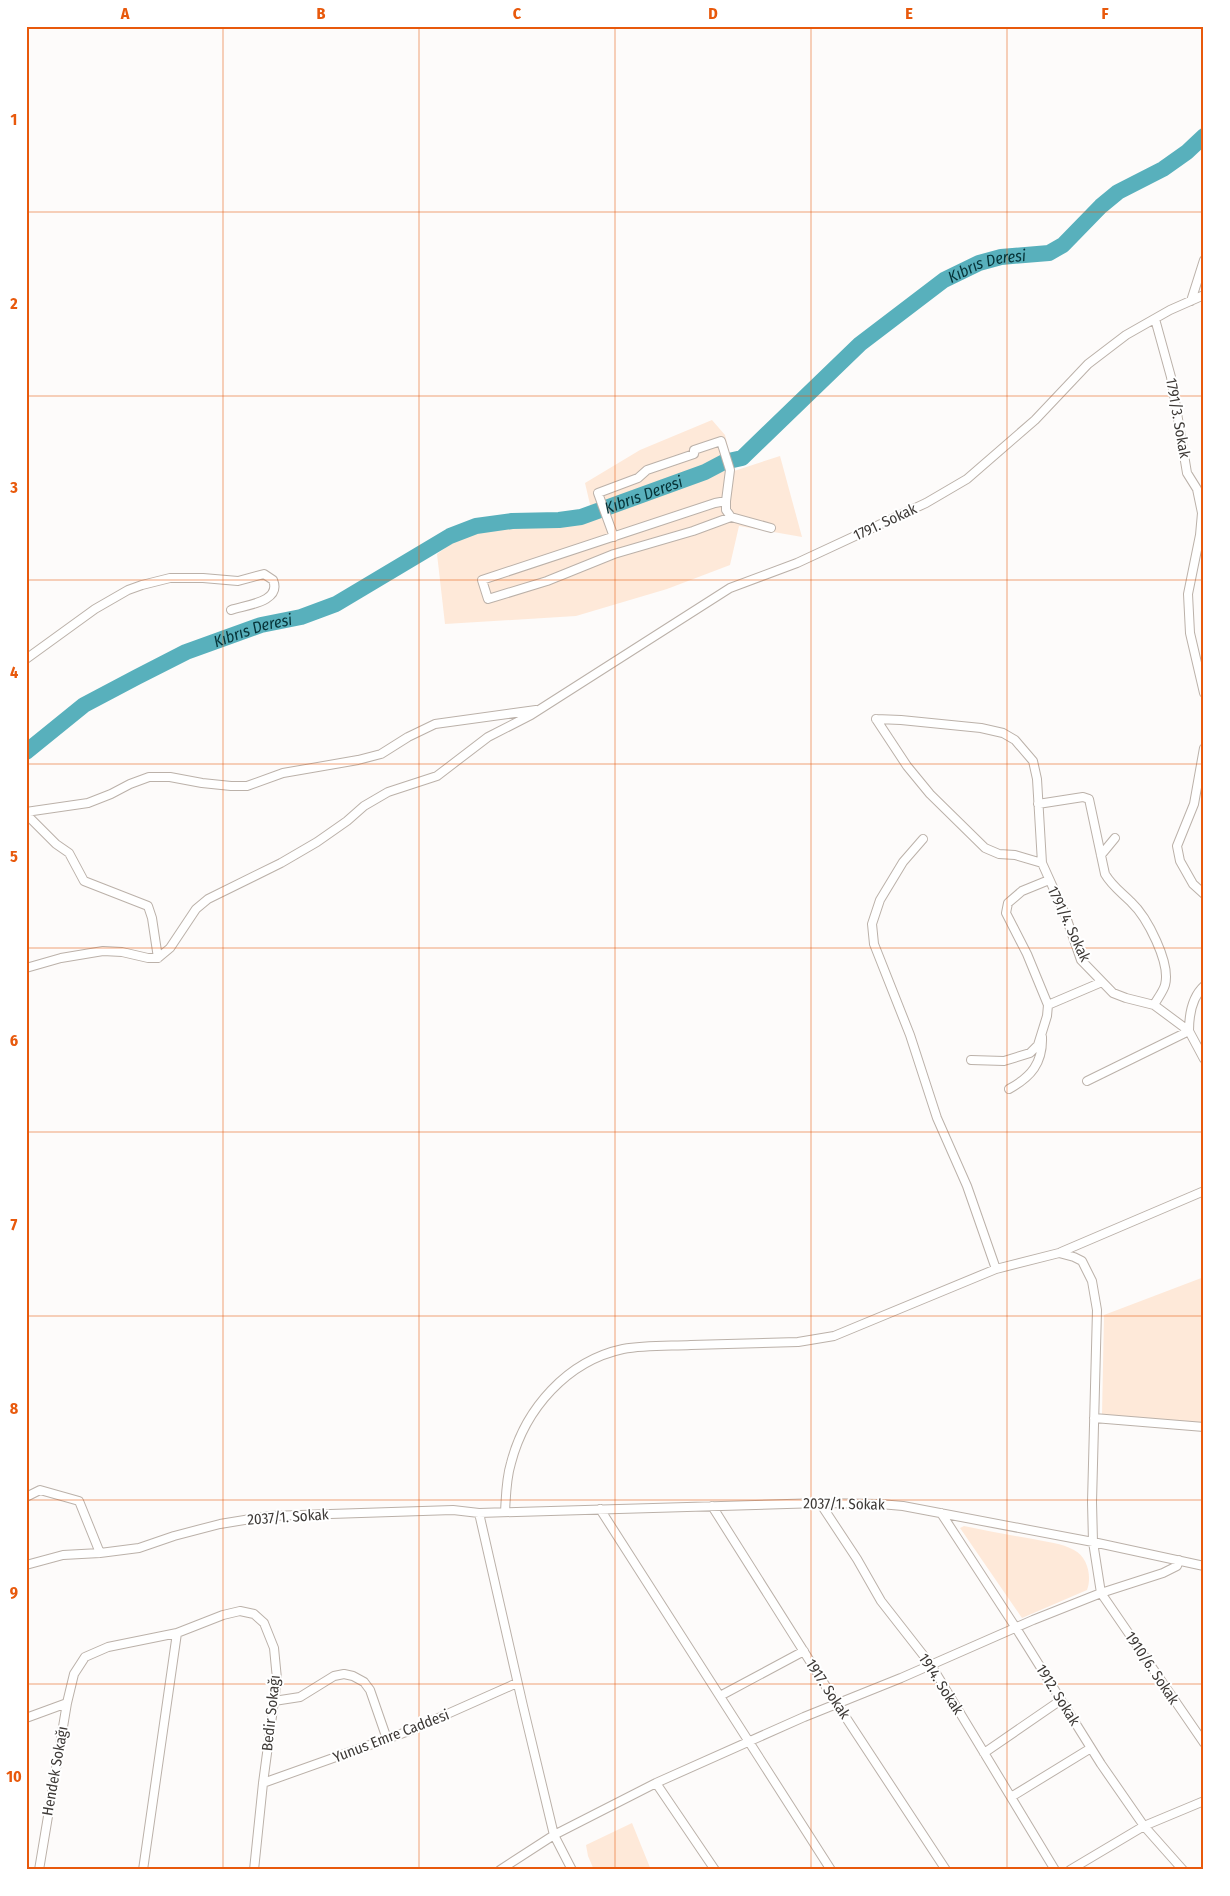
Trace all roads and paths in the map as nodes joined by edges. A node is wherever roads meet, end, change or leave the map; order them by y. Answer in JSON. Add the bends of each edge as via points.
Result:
{"nodes":[{"id":1,"x":1204,"y":260,"type":"edge"},
{"id":2,"x":1204,"y":295,"type":"edge"},
{"id":3,"x":1191,"y":301,"type":"junction"},
{"id":4,"x":1155,"y":319,"type":"junction"},
{"id":5,"x":726,"y":501,"type":"junction"},
{"id":6,"x":731,"y":517,"type":"junction"},
{"id":7,"x":771,"y":528,"type":"dead end"},
{"id":8,"x":614,"y":537,"type":"junction"},
{"id":9,"x":231,"y":610,"type":"dead end"},
{"id":10,"x":26,"y":659,"type":"edge"},
{"id":11,"x":1204,"y":693,"type":"edge"},
{"id":12,"x":538,"y":710,"type":"junction"},
{"id":13,"x":1204,"y":748,"type":"edge"},
{"id":14,"x":1038,"y":804,"type":"junction"},
{"id":15,"x":26,"y":813,"type":"edge"},
{"id":16,"x":1115,"y":838,"type":"dead end"},
{"id":17,"x":923,"y":839,"type":"dead end"},
{"id":18,"x":1101,"y":855,"type":"junction"},
{"id":19,"x":1042,"y":863,"type":"junction"},
{"id":20,"x":1048,"y":880,"type":"junction"},
{"id":21,"x":1204,"y":894,"type":"edge"},
{"id":22,"x":158,"y":958,"type":"junction"},
{"id":23,"x":26,"y":968,"type":"edge"},
{"id":24,"x":1102,"y":982,"type":"junction"},
{"id":25,"x":1204,"y":986,"type":"edge"},
{"id":26,"x":1048,"y":1005,"type":"junction"},
{"id":27,"x":1154,"y":1005,"type":"junction"},
{"id":28,"x":1189,"y":1031,"type":"junction"},
{"id":29,"x":1042,"y":1033,"type":"junction"},
{"id":30,"x":1204,"y":1059,"type":"edge"},
{"id":31,"x":971,"y":1060,"type":"dead end"},
{"id":32,"x":1087,"y":1081,"type":"dead end"},
{"id":33,"x":1009,"y":1089,"type":"dead end"},
{"id":34,"x":1204,"y":1191,"type":"edge"},
{"id":35,"x":1059,"y":1253,"type":"junction"},
{"id":36,"x":996,"y":1269,"type":"junction"},
{"id":37,"x":1094,"y":1418,"type":"junction"},
{"id":38,"x":1204,"y":1427,"type":"edge"},
{"id":39,"x":26,"y":1497,"type":"edge"},
{"id":40,"x":820,"y":1503,"type":"junction"},
{"id":41,"x":712,"y":1506,"type":"junction"},
{"id":42,"x":600,"y":1509,"type":"junction"},
{"id":43,"x":505,"y":1512,"type":"junction"},
{"id":44,"x":479,"y":1513,"type":"junction"},
{"id":45,"x":941,"y":1513,"type":"junction"},
{"id":46,"x":1093,"y":1542,"type":"junction"},
{"id":47,"x":100,"y":1553,"type":"junction"},
{"id":48,"x":1179,"y":1560,"type":"junction"},
{"id":49,"x":26,"y":1565,"type":"edge"},
{"id":50,"x":1204,"y":1566,"type":"edge"},
{"id":51,"x":1101,"y":1593,"type":"junction"},
{"id":52,"x":1016,"y":1628,"type":"junction"},
{"id":53,"x":177,"y":1633,"type":"junction"},
{"id":54,"x":804,"y":1651,"type":"junction"},
{"id":55,"x":930,"y":1665,"type":"junction"},
{"id":56,"x":74,"y":1674,"type":"joint"},
{"id":57,"x":517,"y":1683,"type":"junction"},
{"id":58,"x":720,"y":1696,"type":"junction"},
{"id":59,"x":1061,"y":1700,"type":"junction"},
{"id":60,"x":274,"y":1701,"type":"junction"},
{"id":61,"x":67,"y":1703,"type":"junction"},
{"id":62,"x":837,"y":1704,"type":"junction"},
{"id":63,"x":26,"y":1718,"type":"edge"},
{"id":64,"x":386,"y":1740,"type":"junction"},
{"id":65,"x":750,"y":1742,"type":"junction"},
{"id":66,"x":1204,"y":1743,"type":"edge"},
{"id":67,"x":1091,"y":1748,"type":"junction"},
{"id":68,"x":984,"y":1753,"type":"junction"},
{"id":69,"x":263,"y":1783,"type":"junction"},
{"id":70,"x":656,"y":1783,"type":"junction"},
{"id":71,"x":1011,"y":1798,"type":"junction"},
{"id":72,"x":1204,"y":1801,"type":"edge"},
{"id":73,"x":1144,"y":1826,"type":"junction"},
{"id":74,"x":554,"y":1836,"type":"junction"},
{"id":75,"x":39,"y":1870,"type":"edge"},
{"id":76,"x":143,"y":1870,"type":"edge"},
{"id":77,"x":254,"y":1870,"type":"edge"},
{"id":78,"x":500,"y":1870,"type":"edge"},
{"id":79,"x":572,"y":1870,"type":"edge"},
{"id":80,"x":716,"y":1870,"type":"edge"},
{"id":81,"x":831,"y":1870,"type":"edge"},
{"id":82,"x":946,"y":1870,"type":"edge"},
{"id":83,"x":1055,"y":1870,"type":"edge"},
{"id":84,"x":1070,"y":1870,"type":"edge"},
{"id":85,"x":1183,"y":1870,"type":"edge"}],
"edges":[{"from":1,"to":3,"type":"street"},
{"from":2,"to":3,"type":"street","name":"1791. Sokak"},
{"from":3,"to":4,"type":"street","name":"1791. Sokak"},
{"from":4,"to":11,"type":"street","name":"1791/3. Sokak","via":[[1171,377],[1188,473],[1197,489],[1202,513],[1188,594],[1190,633]]},
{"from":4,"to":12,"type":"street","name":"1791. Sokak","via":[[1126,335],[1088,364],[1035,420],[967,479],[926,503],[797,563],[730,588]]},
{"from":5,"to":6,"type":"street","via":[[726,510]]},
{"from":5,"to":8,"type":"street"},
{"from":5,"to":8,"type":"street","via":[[730,466],[721,441],[598,493]]},
{"from":6,"to":7,"type":"street"},
{"from":6,"to":8,"type":"street","via":[[488,599],[482,580]]},
{"from":9,"to":10,"type":"street","via":[[272,595],[275,588],[273,580],[264,574],[231,581],[186,577],[159,579],[113,598]]},
{"from":12,"to":15,"type":"street","via":[[435,724],[381,754],[283,773],[247,786],[149,777],[88,803]]},
{"from":12,"to":22,"type":"street","name":"1791. Sokak","via":[[488,737],[437,776],[381,796],[317,842],[208,899],[196,909],[170,948]]},
{"from":13,"to":21,"type":"street","via":[[1194,804],[1177,846],[1180,861],[1192,884]]},
{"from":14,"to":18,"type":"street","via":[[1083,797],[1089,799]]},
{"from":14,"to":19,"type":"street","name":"1791/4. Sokak"},
{"from":14,"to":19,"type":"street","name":"1791/4. Sokak","via":[[1033,761],[1015,740],[1003,733],[946,724],[876,719],[907,766],[985,848]]},
{"from":15,"to":22,"type":"street","via":[[69,853],[84,881],[148,906]]},
{"from":16,"to":18,"type":"street"},
{"from":17,"to":36,"type":"street","via":[[889,882],[872,924],[872,934],[937,1118],[967,1186]]},
{"from":18,"to":27,"type":"street","via":[[1111,884],[1145,918],[1160,952],[1166,972],[1165,985]]},
{"from":19,"to":20,"type":"street","name":"1791/4. Sokak"},
{"from":20,"to":24,"type":"street","name":"1791/4. Sokak","via":[[1082,960]]},
{"from":20,"to":26,"type":"street","via":[[1022,891],[1008,903],[1006,914]]},
{"from":22,"to":23,"type":"street","via":[[103,951]]},
{"from":24,"to":26,"type":"street"},
{"from":24,"to":27,"type":"street","name":"1791/4. Sokak","via":[[1126,998]]},
{"from":25,"to":28,"type":"street","via":[[1198,992],[1189,1016]]},
{"from":26,"to":29,"type":"street"},
{"from":27,"to":28,"type":"street","name":"1791/4. Sokak"},
{"from":28,"to":30,"type":"street"},
{"from":28,"to":32,"type":"street"},
{"from":29,"to":31,"type":"street","via":[[1038,1045],[1030,1053],[1004,1060]]},
{"from":29,"to":33,"type":"street","via":[[1043,1052],[1034,1070]]},
{"from":34,"to":35,"type":"street"},
{"from":35,"to":36,"type":"street"},
{"from":35,"to":37,"type":"street","via":[[1082,1261],[1096,1295]]},
{"from":36,"to":43,"type":"street","via":[[819,1340],[639,1346],[581,1365],[544,1397],[524,1426],[510,1465]]},
{"from":37,"to":38,"type":"street"},
{"from":37,"to":46,"type":"street"},
{"from":39,"to":47,"type":"street","via":[[40,1490],[79,1501]]},
{"from":40,"to":41,"type":"street","name":"2037/1. Sokak"},
{"from":40,"to":45,"type":"street","name":"2037/1. Sokak","via":[[880,1504]]},
{"from":40,"to":55,"type":"street","name":"1914. Sokak","via":[[881,1601]]},
{"from":41,"to":42,"type":"street","name":"2037/1. Sokak"},
{"from":41,"to":54,"type":"street","name":"1917. Sokak"},
{"from":42,"to":43,"type":"street","name":"2037/1. Sokak"},
{"from":42,"to":58,"type":"street"},
{"from":43,"to":44,"type":"street","name":"2037/1. Sokak"},
{"from":44,"to":47,"type":"street","name":"2037/1. Sokak","via":[[453,1510],[270,1516],[220,1524],[140,1548]]},
{"from":44,"to":57,"type":"street"},
{"from":45,"to":46,"type":"street","name":"2037/1. Sokak"},
{"from":45,"to":52,"type":"street","name":"1912. Sokak"},
{"from":46,"to":48,"type":"street","name":"2037/1. Sokak"},
{"from":46,"to":51,"type":"street"},
{"from":47,"to":49,"type":"street","name":"2037/1. Sokak","via":[[63,1555]]},
{"from":48,"to":50,"type":"street","name":"2037/1. Sokak"},
{"from":48,"to":51,"type":"street","via":[[1177,1566],[1163,1573]]},
{"from":51,"to":52,"type":"street"},
{"from":51,"to":66,"type":"street","name":"1910/6. Sokak"},
{"from":52,"to":55,"type":"street"},
{"from":52,"to":59,"type":"street","name":"1912. Sokak"},
{"from":53,"to":56,"type":"street","name":"Bedir Sokağı","via":[[108,1647],[85,1657]]},
{"from":53,"to":60,"type":"street","name":"Bedir Sokağı","via":[[223,1614],[240,1611],[254,1614],[264,1622],[274,1648],[277,1679]]},
{"from":53,"to":76,"type":"street"},
{"from":54,"to":58,"type":"street"},
{"from":54,"to":62,"type":"street","name":"1917. Sokak"},
{"from":55,"to":62,"type":"street"},
{"from":55,"to":68,"type":"street","name":"1914. Sokak"},
{"from":56,"to":61,"type":"street","name":"Hendek Sokağı"},
{"from":57,"to":64,"type":"street","name":"Yunus Emre Caddesi"},
{"from":57,"to":74,"type":"street"},
{"from":58,"to":65,"type":"street"},
{"from":59,"to":67,"type":"street","name":"1912. Sokak"},
{"from":59,"to":68,"type":"street"},
{"from":60,"to":64,"type":"street","via":[[300,1696],[334,1676],[353,1676],[370,1690]]},
{"from":60,"to":69,"type":"street","name":"Bedir Sokağı"},
{"from":61,"to":63,"type":"street"},
{"from":61,"to":75,"type":"street","name":"Hendek Sokağı"},
{"from":62,"to":65,"type":"street"},
{"from":62,"to":82,"type":"street","name":"1917. Sokak"},
{"from":64,"to":69,"type":"street","name":"Yunus Emre Caddesi"},
{"from":65,"to":70,"type":"street"},
{"from":65,"to":81,"type":"street"},
{"from":67,"to":71,"type":"street"},
{"from":67,"to":73,"type":"street","name":"1912. Sokak"},
{"from":68,"to":71,"type":"street","name":"1914. Sokak"},
{"from":69,"to":77,"type":"street","name":"Bedir Sokağı"},
{"from":70,"to":74,"type":"street"},
{"from":70,"to":80,"type":"street"},
{"from":71,"to":83,"type":"street","name":"1914. Sokak"},
{"from":72,"to":73,"type":"street"},
{"from":73,"to":84,"type":"street"},
{"from":73,"to":85,"type":"street","name":"1912. Sokak"},
{"from":74,"to":78,"type":"street"},
{"from":74,"to":79,"type":"street"}]}
